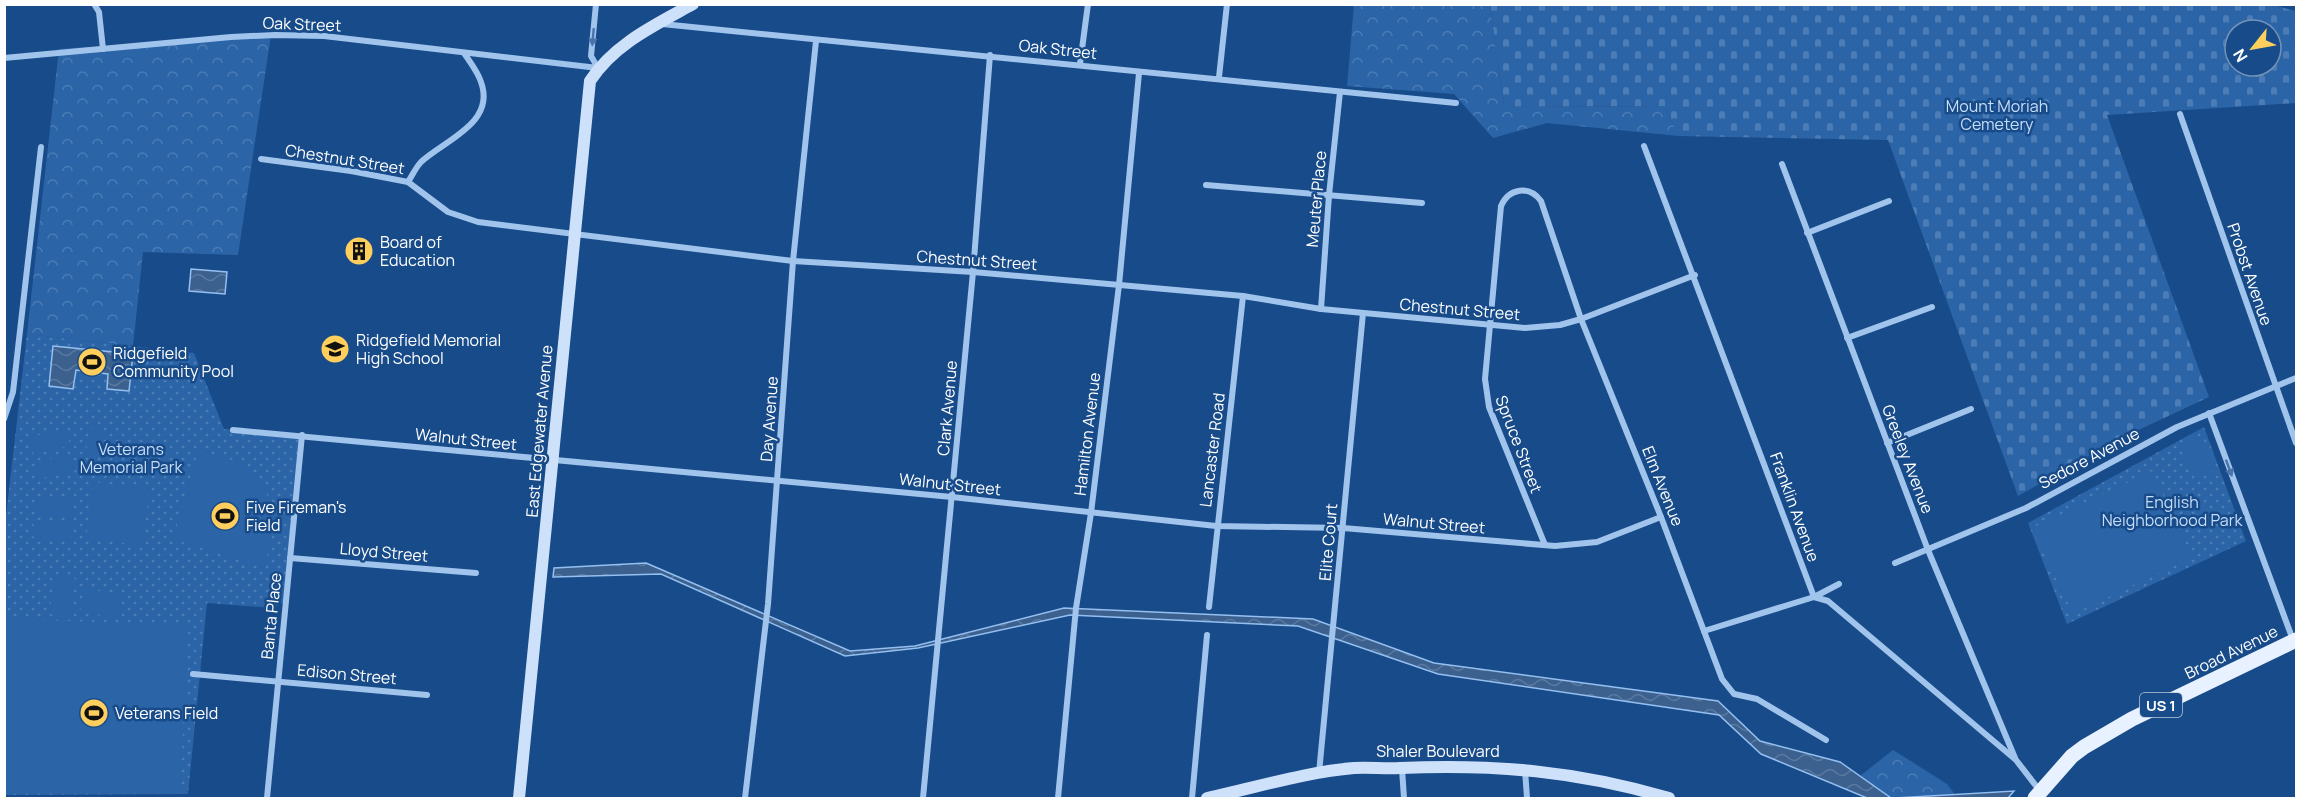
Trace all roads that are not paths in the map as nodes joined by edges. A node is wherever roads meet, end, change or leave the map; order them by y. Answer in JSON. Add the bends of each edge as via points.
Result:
{"nodes":[{"id":1,"x":596,"y":4,"type":"edge"},
{"id":2,"x":693,"y":4,"type":"edge"},
{"id":3,"x":1088,"y":4,"type":"edge"},
{"id":4,"x":1227,"y":4,"type":"edge"},
{"id":5,"x":98,"y":6,"type":"edge"},
{"id":6,"x":658,"y":24,"type":"junction"},
{"id":7,"x":816,"y":41,"type":"junction"},
{"id":8,"x":104,"y":49,"type":"junction"},
{"id":9,"x":464,"y":53,"type":"junction"},
{"id":10,"x":990,"y":55,"type":"junction"},
{"id":11,"x":4,"y":58,"type":"edge"},
{"id":12,"x":1080,"y":64,"type":"junction"},
{"id":13,"x":598,"y":68,"type":"junction"},
{"id":14,"x":1139,"y":73,"type":"junction"},
{"id":15,"x":1219,"y":77,"type":"junction"},
{"id":16,"x":1340,"y":92,"type":"junction"},
{"id":17,"x":1455,"y":103,"type":"dead end"},
{"id":18,"x":2180,"y":114,"type":"dead end"},
{"id":19,"x":1644,"y":146,"type":"dead end"},
{"id":20,"x":41,"y":147,"type":"dead end"},
{"id":21,"x":261,"y":159,"type":"dead end"},
{"id":22,"x":1782,"y":164,"type":"dead end"},
{"id":23,"x":408,"y":182,"type":"junction"},
{"id":24,"x":1206,"y":185,"type":"dead end"},
{"id":25,"x":1530,"y":191,"type":"joint"},
{"id":26,"x":1329,"y":195,"type":"junction"},
{"id":27,"x":1889,"y":201,"type":"dead end"},
{"id":28,"x":1422,"y":203,"type":"dead end"},
{"id":29,"x":574,"y":232,"type":"junction"},
{"id":30,"x":1807,"y":233,"type":"junction"},
{"id":31,"x":794,"y":261,"type":"junction"},
{"id":32,"x":973,"y":272,"type":"junction"},
{"id":33,"x":1695,"y":275,"type":"junction"},
{"id":34,"x":1119,"y":285,"type":"junction"},
{"id":35,"x":1243,"y":296,"type":"junction"},
{"id":36,"x":1932,"y":307,"type":"dead end"},
{"id":37,"x":1321,"y":309,"type":"junction"},
{"id":38,"x":1363,"y":314,"type":"junction"},
{"id":39,"x":1581,"y":319,"type":"junction"},
{"id":40,"x":1489,"y":325,"type":"junction"},
{"id":41,"x":1847,"y":338,"type":"junction"},
{"id":42,"x":2296,"y":378,"type":"edge"},
{"id":43,"x":2275,"y":386,"type":"junction"},
{"id":44,"x":1971,"y":409,"type":"dead end"},
{"id":45,"x":2209,"y":413,"type":"junction"},
{"id":46,"x":4,"y":419,"type":"edge"},
{"id":47,"x":233,"y":430,"type":"dead end"},
{"id":48,"x":302,"y":435,"type":"junction"},
{"id":49,"x":1887,"y":443,"type":"junction"},
{"id":50,"x":2296,"y":443,"type":"edge"},
{"id":51,"x":552,"y":461,"type":"junction"},
{"id":52,"x":779,"y":481,"type":"junction"},
{"id":53,"x":952,"y":497,"type":"junction"},
{"id":54,"x":1091,"y":513,"type":"junction"},
{"id":55,"x":1661,"y":518,"type":"junction"},
{"id":56,"x":1216,"y":526,"type":"junction"},
{"id":57,"x":1343,"y":528,"type":"junction"},
{"id":58,"x":1545,"y":545,"type":"junction"},
{"id":59,"x":1928,"y":550,"type":"junction"},
{"id":60,"x":290,"y":558,"type":"junction"},
{"id":61,"x":1895,"y":563,"type":"dead end"},
{"id":62,"x":476,"y":573,"type":"dead end"},
{"id":63,"x":1839,"y":584,"type":"dead end"},
{"id":64,"x":1814,"y":597,"type":"junction"},
{"id":65,"x":1209,"y":607,"type":"dead end"},
{"id":66,"x":1704,"y":631,"type":"junction"},
{"id":67,"x":1207,"y":635,"type":"dead end"},
{"id":68,"x":2295,"y":641,"type":"edge"},
{"id":69,"x":194,"y":674,"type":"dead end"},
{"id":70,"x":278,"y":682,"type":"junction"},
{"id":71,"x":427,"y":695,"type":"dead end"},
{"id":72,"x":1826,"y":740,"type":"dead end"},
{"id":73,"x":2016,"y":759,"type":"junction"},
{"id":74,"x":1402,"y":768,"type":"junction"},
{"id":75,"x":1525,"y":769,"type":"junction"},
{"id":76,"x":1319,"y":773,"type":"junction"},
{"id":77,"x":1646,"y":795,"type":"edge"},
{"id":78,"x":2038,"y":795,"type":"edge"},
{"id":79,"x":267,"y":798,"type":"edge"},
{"id":80,"x":519,"y":798,"type":"edge"},
{"id":81,"x":745,"y":798,"type":"edge"},
{"id":82,"x":923,"y":798,"type":"edge"},
{"id":83,"x":1058,"y":798,"type":"edge"},
{"id":84,"x":1192,"y":798,"type":"edge"},
{"id":85,"x":1207,"y":798,"type":"edge"},
{"id":86,"x":1404,"y":798,"type":"edge"},
{"id":87,"x":1527,"y":798,"type":"edge"},
{"id":88,"x":1670,"y":798,"type":"edge"}],
"edges":[{"from":1,"to":13,"type":"street","one_way":true,"via":[[591,56]]},
{"from":2,"to":6,"type":"street"},
{"from":3,"to":12,"type":"street"},
{"from":4,"to":15,"type":"street"},
{"from":5,"to":8,"type":"street"},
{"from":6,"to":7,"type":"street","name":"Oak Street"},
{"from":6,"to":13,"type":"street","via":[[628,41]]},
{"from":7,"to":10,"type":"street","name":"Oak Street"},
{"from":7,"to":31,"type":"street","name":"Day Avenue"},
{"from":8,"to":9,"type":"street","name":"Oak Street","via":[[275,35],[324,36]]},
{"from":8,"to":11,"type":"street","name":"Oak Street"},
{"from":9,"to":13,"type":"street","name":"Oak Street"},
{"from":9,"to":23,"type":"street","via":[[484,90],[481,110],[470,126],[420,163]]},
{"from":10,"to":12,"type":"street","name":"Oak Street"},
{"from":10,"to":32,"type":"street","name":"Clark Avenue"},
{"from":12,"to":14,"type":"street","name":"Oak Street"},
{"from":13,"to":29,"type":"street","name":"East Edgewater Avenue","via":[[590,81]]},
{"from":14,"to":15,"type":"street","name":"Oak Street"},
{"from":14,"to":34,"type":"street","name":"Hamilton Avenue"},
{"from":15,"to":16,"type":"street","name":"Oak Street"},
{"from":16,"to":17,"type":"street","name":"Oak Street"},
{"from":16,"to":26,"type":"street","name":"Meuter Place"},
{"from":18,"to":43,"type":"street","name":"Probst Avenue"},
{"from":19,"to":33,"type":"street","name":"Franklin Avenue"},
{"from":20,"to":46,"type":"street","via":[[13,392]]},
{"from":21,"to":23,"type":"street","name":"Chestnut Street"},
{"from":22,"to":30,"type":"street","name":"Greeley Avenue"},
{"from":23,"to":29,"type":"street","name":"Chestnut Street","via":[[462,218]]},
{"from":24,"to":26,"type":"street"},
{"from":25,"to":39,"type":"street","name":"Elm Avenue","via":[[1541,201]]},
{"from":25,"to":40,"type":"street","name":"Spruce Street","via":[[1509,194],[1501,206]]},
{"from":26,"to":28,"type":"street"},
{"from":26,"to":37,"type":"street","name":"Meuter Place"},
{"from":27,"to":30,"type":"street"},
{"from":29,"to":31,"type":"street","name":"Chestnut Street"},
{"from":29,"to":51,"type":"street","name":"East Edgewater Avenue"},
{"from":30,"to":41,"type":"street","name":"Greeley Avenue"},
{"from":31,"to":32,"type":"street","name":"Chestnut Street"},
{"from":31,"to":52,"type":"street","name":"Day Avenue"},
{"from":32,"to":34,"type":"street","name":"Chestnut Street"},
{"from":32,"to":53,"type":"street","name":"Clark Avenue"},
{"from":33,"to":39,"type":"street","name":"Chestnut Street"},
{"from":33,"to":64,"type":"street","name":"Franklin Avenue"},
{"from":34,"to":35,"type":"street","name":"Chestnut Street"},
{"from":34,"to":54,"type":"street","name":"Hamilton Avenue"},
{"from":35,"to":37,"type":"street","name":"Chestnut Street"},
{"from":35,"to":56,"type":"street","name":"Lancaster Road"},
{"from":36,"to":41,"type":"street"},
{"from":37,"to":38,"type":"street","name":"Chestnut Street"},
{"from":38,"to":40,"type":"street","name":"Chestnut Street"},
{"from":38,"to":57,"type":"street","name":"Elite Court"},
{"from":39,"to":40,"type":"street","name":"Chestnut Street","via":[[1525,328]]},
{"from":39,"to":55,"type":"street","name":"Elm Avenue"},
{"from":40,"to":58,"type":"street","name":"Spruce Street","via":[[1485,379],[1489,407]]},
{"from":41,"to":49,"type":"street","name":"Greeley Avenue"},
{"from":42,"to":43,"type":"street","name":"Sedore Avenue"},
{"from":43,"to":45,"type":"street","name":"Sedore Avenue"},
{"from":43,"to":50,"type":"street","name":"Probst Avenue"},
{"from":44,"to":49,"type":"street"},
{"from":45,"to":59,"type":"street","name":"Sedore Avenue","via":[[2026,508]]},
{"from":45,"to":68,"type":"street","one_way":true},
{"from":47,"to":48,"type":"street","name":"Walnut Street"},
{"from":48,"to":51,"type":"street","name":"Walnut Street"},
{"from":48,"to":60,"type":"street","name":"Banta Place"},
{"from":49,"to":59,"type":"street","name":"Greeley Avenue"},
{"from":51,"to":52,"type":"street","name":"Walnut Street"},
{"from":51,"to":80,"type":"street","name":"East Edgewater Avenue"},
{"from":52,"to":53,"type":"street","name":"Walnut Street"},
{"from":52,"to":81,"type":"street","name":"Day Avenue"},
{"from":53,"to":54,"type":"street","name":"Walnut Street"},
{"from":53,"to":82,"type":"street","name":"Clark Avenue"},
{"from":54,"to":56,"type":"street","name":"Walnut Street"},
{"from":54,"to":83,"type":"street","name":"Hamilton Avenue","via":[[1075,612]]},
{"from":55,"to":58,"type":"street","name":"Walnut Street","via":[[1597,542]]},
{"from":55,"to":66,"type":"street","name":"Elm Avenue"},
{"from":56,"to":57,"type":"street","name":"Walnut Street"},
{"from":56,"to":65,"type":"street","name":"Lancaster Road"},
{"from":57,"to":58,"type":"street","name":"Walnut Street"},
{"from":57,"to":76,"type":"street","name":"Elite Court"},
{"from":59,"to":61,"type":"street","name":"Sedore Avenue"},
{"from":59,"to":73,"type":"street","name":"Greeley Avenue"},
{"from":60,"to":62,"type":"street","name":"Lloyd Street"},
{"from":60,"to":70,"type":"street","name":"Banta Place"},
{"from":63,"to":64,"type":"street"},
{"from":64,"to":66,"type":"street"},
{"from":64,"to":73,"type":"street","via":[[1828,601]]},
{"from":66,"to":72,"type":"street","name":"Elm Avenue","via":[[1727,688],[1742,698],[1757,699]]},
{"from":67,"to":84,"type":"street"},
{"from":68,"to":78,"type":"main road","name":"Broad Avenue","number":"US 1","via":[[2132,719],[2084,747]]},
{"from":69,"to":70,"type":"street","name":"Edison Street"},
{"from":70,"to":71,"type":"street","name":"Edison Street"},
{"from":70,"to":79,"type":"street","name":"Banta Place"},
{"from":73,"to":78,"type":"street"},
{"from":74,"to":75,"type":"street","name":"Shaler Boulevard"},
{"from":74,"to":76,"type":"street","name":"Shaler Boulevard"},
{"from":74,"to":86,"type":"street"},
{"from":75,"to":77,"type":"street","name":"Shaler Boulevard","via":[[1596,779]]},
{"from":75,"to":87,"type":"street"},
{"from":76,"to":85,"type":"street","name":"Shaler Boulevard"},
{"from":77,"to":88,"type":"street","name":"Shaler Boulevard"}]}
